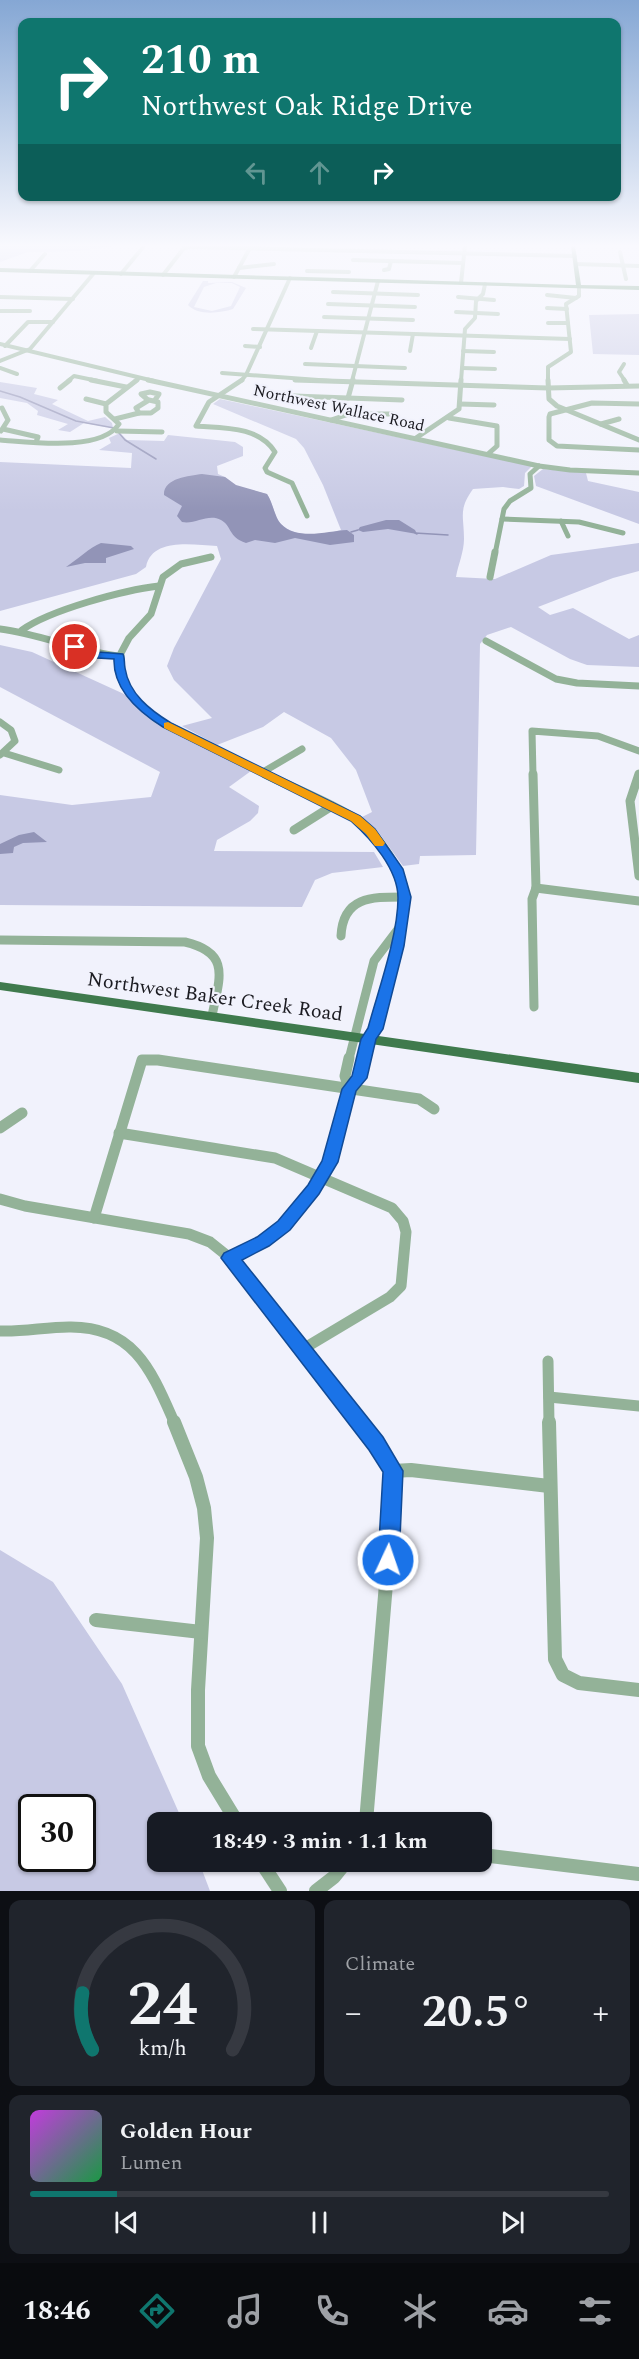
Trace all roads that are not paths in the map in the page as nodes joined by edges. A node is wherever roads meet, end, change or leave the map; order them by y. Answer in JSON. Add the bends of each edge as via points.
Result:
{"nodes":[{"id":1,"x":15,"y":334,"type":"edge"},
{"id":2,"x":42,"y":334,"type":"edge"},
{"id":3,"x":266,"y":334,"type":"edge"},
{"id":4,"x":316,"y":334,"type":"edge"},
{"id":5,"x":364,"y":334,"type":"edge"},
{"id":6,"x":413,"y":334,"type":"edge"},
{"id":7,"x":419,"y":334,"type":"edge"},
{"id":8,"x":569,"y":334,"type":"edge"},
{"id":9,"x":465,"y":336,"type":"junction"},
{"id":10,"x":570,"y":339,"type":"junction"},
{"id":11,"x":3,"y":345,"type":"edge"},
{"id":12,"x":245,"y":346,"type":"dead end"},
{"id":13,"x":260,"y":347,"type":"junction"},
{"id":14,"x":311,"y":348,"type":"dead end"},
{"id":15,"x":28,"y":351,"type":"junction"},
{"id":16,"x":410,"y":351,"type":"dead end"},
{"id":17,"x":464,"y":351,"type":"junction"},
{"id":18,"x":494,"y":352,"type":"dead end"},
{"id":19,"x":550,"y":356,"type":"dead end"},
{"id":20,"x":560,"y":360,"type":"junction"},
{"id":21,"x":0,"y":361,"type":"edge"},
{"id":22,"x":567,"y":363,"type":"dead end"},
{"id":23,"x":305,"y":364,"type":"dead end"},
{"id":24,"x":624,"y":364,"type":"dead end"},
{"id":25,"x":356,"y":366,"type":"junction"},
{"id":26,"x":0,"y":368,"type":"edge"},
{"id":27,"x":405,"y":368,"type":"dead end"},
{"id":28,"x":462,"y":368,"type":"junction"},
{"id":29,"x":495,"y":369,"type":"dead end"},
{"id":30,"x":222,"y":373,"type":"dead end"},
{"id":31,"x":17,"y":374,"type":"dead end"},
{"id":32,"x":246,"y":375,"type":"junction"},
{"id":33,"x":139,"y":378,"type":"junction"},
{"id":34,"x":352,"y":381,"type":"junction"},
{"id":35,"x":460,"y":385,"type":"junction"},
{"id":36,"x":627,"y":385,"type":"junction"},
{"id":37,"x":639,"y":386,"type":"edge"},
{"id":38,"x":126,"y":387,"type":"junction"},
{"id":39,"x":60,"y":388,"type":"dead end"},
{"id":40,"x":548,"y":388,"type":"junction"},
{"id":41,"x":219,"y":396,"type":"junction"},
{"id":42,"x":294,"y":396,"type":"dead end"},
{"id":43,"x":348,"y":398,"type":"junction"},
{"id":44,"x":86,"y":399,"type":"dead end"},
{"id":45,"x":402,"y":400,"type":"dead end"},
{"id":46,"x":106,"y":404,"type":"junction"},
{"id":47,"x":460,"y":404,"type":"junction"},
{"id":48,"x":639,"y":404,"type":"edge"},
{"id":49,"x":494,"y":405,"type":"dead end"},
{"id":50,"x":2,"y":408,"type":"dead end"},
{"id":51,"x":565,"y":409,"type":"junction"},
{"id":52,"x":139,"y":413,"type":"junction"},
{"id":53,"x":392,"y":414,"type":"dead end"},
{"id":54,"x":449,"y":417,"type":"junction"},
{"id":55,"x":116,"y":419,"type":"junction"},
{"id":56,"x":619,"y":419,"type":"dead end"},
{"id":57,"x":332,"y":420,"type":"junction"},
{"id":58,"x":601,"y":424,"type":"junction"},
{"id":59,"x":1,"y":431,"type":"edge"},
{"id":60,"x":117,"y":431,"type":"junction"},
{"id":61,"x":162,"y":432,"type":"dead end"},
{"id":62,"x":416,"y":438,"type":"junction"},
{"id":63,"x":0,"y":440,"type":"edge"},
{"id":64,"x":639,"y":440,"type":"edge"},
{"id":65,"x":36,"y":442,"type":"junction"},
{"id":66,"x":639,"y":450,"type":"edge"},
{"id":67,"x":488,"y":454,"type":"junction"},
{"id":68,"x":539,"y":466,"type":"junction"},
{"id":69,"x":639,"y":473,"type":"edge"},
{"id":70,"x":307,"y":516,"type":"dead end"},
{"id":71,"x":502,"y":519,"type":"junction"},
{"id":72,"x":561,"y":521,"type":"junction"},
{"id":73,"x":623,"y":533,"type":"dead end"},
{"id":74,"x":568,"y":536,"type":"dead end"},
{"id":75,"x":211,"y":557,"type":"dead end"},
{"id":76,"x":490,"y":577,"type":"dead end"},
{"id":77,"x":159,"y":586,"type":"junction"},
{"id":78,"x":0,"y":629,"type":"edge"},
{"id":79,"x":22,"y":630,"type":"junction"},
{"id":80,"x":486,"y":641,"type":"dead end"},
{"id":81,"x":120,"y":656,"type":"junction"},
{"id":82,"x":639,"y":686,"type":"edge"},
{"id":83,"x":0,"y":723,"type":"edge"},
{"id":84,"x":302,"y":749,"type":"dead end"},
{"id":85,"x":639,"y":751,"type":"edge"},
{"id":86,"x":2,"y":754,"type":"edge"},
{"id":87,"x":59,"y":770,"type":"dead end"},
{"id":88,"x":263,"y":772,"type":"junction"},
{"id":89,"x":639,"y":774,"type":"edge"},
{"id":90,"x":637,"y":787,"type":"edge"},
{"id":91,"x":332,"y":806,"type":"junction"},
{"id":92,"x":294,"y":830,"type":"dead end"},
{"id":93,"x":639,"y":876,"type":"edge"},
{"id":94,"x":536,"y":888,"type":"junction"},
{"id":95,"x":405,"y":897,"type":"junction"},
{"id":96,"x":639,"y":901,"type":"edge"},
{"id":97,"x":399,"y":928,"type":"junction"},
{"id":98,"x":340,"y":936,"type":"dead end"},
{"id":99,"x":0,"y":940,"type":"edge"},
{"id":100,"x":0,"y":986,"type":"edge"},
{"id":101,"x":534,"y":1007,"type":"dead end"},
{"id":102,"x":212,"y":1016,"type":"junction"},
{"id":103,"x":355,"y":1037,"type":"junction"},
{"id":104,"x":369,"y":1039,"type":"junction"},
{"id":105,"x":639,"y":1078,"type":"edge"},
{"id":106,"x":349,"y":1089,"type":"junction"},
{"id":107,"x":434,"y":1109,"type":"dead end"},
{"id":108,"x":22,"y":1113,"type":"dead end"},
{"id":109,"x":0,"y":1128,"type":"edge"},
{"id":110,"x":119,"y":1133,"type":"junction"},
{"id":111,"x":321,"y":1177,"type":"junction"},
{"id":112,"x":0,"y":1199,"type":"edge"},
{"id":113,"x":94,"y":1218,"type":"junction"},
{"id":114,"x":230,"y":1258,"type":"junction"},
{"id":115,"x":0,"y":1331,"type":"edge"},
{"id":116,"x":303,"y":1349,"type":"junction"},
{"id":117,"x":548,"y":1361,"type":"dead end"},
{"id":118,"x":549,"y":1397,"type":"junction"},
{"id":119,"x":639,"y":1406,"type":"edge"},
{"id":120,"x":393,"y":1471,"type":"junction"},
{"id":121,"x":549,"y":1486,"type":"junction"},
{"id":122,"x":96,"y":1620,"type":"dead end"},
{"id":123,"x":201,"y":1632,"type":"junction"},
{"id":124,"x":639,"y":1689,"type":"edge"},
{"id":125,"x":231,"y":1812,"type":"edge"},
{"id":126,"x":367,"y":1812,"type":"edge"},
{"id":127,"x":492,"y":1856,"type":"edge"},
{"id":128,"x":268,"y":1872,"type":"edge"},
{"id":129,"x":338,"y":1872,"type":"edge"},
{"id":130,"x":639,"y":1874,"type":"edge"},
{"id":131,"x":280,"y":1891,"type":"edge"},
{"id":132,"x":316,"y":1891,"type":"edge"}],
"edges":[{"from":1,"to":11,"type":"street"},
{"from":2,"to":15,"type":"street"},
{"from":3,"to":13,"type":"street"},
{"from":4,"to":14,"type":"street"},
{"from":5,"to":25,"type":"street"},
{"from":6,"to":16,"type":"street"},
{"from":7,"to":9,"type":"street"},
{"from":8,"to":10,"type":"street"},
{"from":9,"to":10,"type":"street"},
{"from":9,"to":17,"type":"street"},
{"from":10,"to":20,"type":"street","via":[[571,352]]},
{"from":11,"to":15,"type":"street","name":"Northwest Wallace Road"},
{"from":12,"to":13,"type":"street"},
{"from":13,"to":32,"type":"street"},
{"from":15,"to":21,"type":"street"},
{"from":15,"to":33,"type":"street","name":"Northwest Wallace Road"},
{"from":17,"to":18,"type":"street"},
{"from":17,"to":28,"type":"street"},
{"from":19,"to":20,"type":"street"},
{"from":20,"to":22,"type":"street"},
{"from":20,"to":40,"type":"street","via":[[548,367]]},
{"from":23,"to":25,"type":"street"},
{"from":24,"to":36,"type":"street","via":[[619,372]]},
{"from":25,"to":27,"type":"street"},
{"from":25,"to":34,"type":"street"},
{"from":26,"to":31,"type":"street"},
{"from":28,"to":29,"type":"street"},
{"from":28,"to":35,"type":"street"},
{"from":30,"to":32,"type":"street"},
{"from":32,"to":34,"type":"street"},
{"from":32,"to":41,"type":"street"},
{"from":33,"to":38,"type":"street"},
{"from":33,"to":41,"type":"street","name":"Northwest Wallace Road"},
{"from":34,"to":35,"type":"street"},
{"from":34,"to":43,"type":"street"},
{"from":35,"to":40,"type":"street"},
{"from":35,"to":47,"type":"street"},
{"from":36,"to":37,"type":"street"},
{"from":36,"to":40,"type":"street"},
{"from":38,"to":39,"type":"street","via":[[74,376]]},
{"from":38,"to":46,"type":"street"},
{"from":40,"to":51,"type":"street","via":[[549,399]]},
{"from":41,"to":57,"type":"street","name":"Northwest Wallace Road"},
{"from":41,"to":70,"type":"street","via":[[209,402],[196,426],[244,431],[271,444],[275,452],[265,468],[292,483]]},
{"from":42,"to":43,"type":"street"},
{"from":43,"to":45,"type":"street"},
{"from":44,"to":46,"type":"street"},
{"from":46,"to":55,"type":"street","via":[[106,412]]},
{"from":47,"to":49,"type":"street"},
{"from":47,"to":54,"type":"street"},
{"from":48,"to":51,"type":"street","via":[[592,403]]},
{"from":50,"to":59,"type":"street","via":[[8,420]]},
{"from":51,"to":58,"type":"street"},
{"from":51,"to":66,"type":"street","via":[[550,414],[552,444]]},
{"from":52,"to":52,"type":"street","via":[[155,411],[159,404],[151,400],[137,406]]},
{"from":52,"to":55,"type":"street"},
{"from":53,"to":57,"type":"street","via":[[349,414]]},
{"from":54,"to":62,"type":"street"},
{"from":54,"to":67,"type":"street","via":[[497,426],[497,446]]},
{"from":55,"to":60,"type":"street"},
{"from":56,"to":58,"type":"street"},
{"from":57,"to":62,"type":"street","name":"Northwest Wallace Road"},
{"from":58,"to":64,"type":"street"},
{"from":59,"to":65,"type":"street","via":[[31,434],[38,437]]},
{"from":60,"to":61,"type":"street"},
{"from":60,"to":65,"type":"street","via":[[86,441]]},
{"from":62,"to":67,"type":"street","name":"Northwest Wallace Road"},
{"from":63,"to":65,"type":"street"},
{"from":67,"to":68,"type":"street","name":"Northwest Wallace Road"},
{"from":68,"to":69,"type":"street","name":"Northwest Wallace Road"},
{"from":68,"to":71,"type":"street","via":[[530,474],[531,488],[506,505]]},
{"from":71,"to":72,"type":"street"},
{"from":71,"to":76,"type":"street"},
{"from":72,"to":73,"type":"street","via":[[581,520]]},
{"from":72,"to":74,"type":"street"},
{"from":75,"to":77,"type":"street","via":[[167,572]]},
{"from":77,"to":79,"type":"street","via":[[45,616]]},
{"from":77,"to":81,"type":"street","via":[[150,616],[130,636]]},
{"from":78,"to":79,"type":"street"},
{"from":79,"to":81,"type":"street","via":[[97,655]]},
{"from":80,"to":82,"type":"street","via":[[556,679]]},
{"from":81,"to":88,"type":"street","via":[[119,667],[127,690],[148,713]]},
{"from":83,"to":86,"type":"street","via":[[11,730],[15,741]]},
{"from":84,"to":88,"type":"street"},
{"from":85,"to":94,"type":"street","via":[[588,734],[532,731]]},
{"from":86,"to":87,"type":"street"},
{"from":88,"to":91,"type":"street"},
{"from":89,"to":90,"type":"street"},
{"from":90,"to":93,"type":"street","via":[[630,801]]},
{"from":91,"to":92,"type":"street"},
{"from":91,"to":95,"type":"street","via":[[370,832],[397,869]]},
{"from":94,"to":96,"type":"street"},
{"from":94,"to":101,"type":"street","via":[[532,899]]},
{"from":95,"to":97,"type":"street"},
{"from":95,"to":98,"type":"street","via":[[368,899],[349,908]]},
{"from":97,"to":103,"type":"street","via":[[375,961]]},
{"from":97,"to":104,"type":"street","via":[[375,1029]]},
{"from":99,"to":102,"type":"street","via":[[202,945],[214,953],[219,963]]},
{"from":100,"to":102,"type":"main road","name":"Northwest Baker Creek Road"},
{"from":102,"to":103,"type":"main road","name":"Northwest Baker Creek Road"},
{"from":103,"to":104,"type":"main road","name":"Northwest Baker Creek Road"},
{"from":103,"to":106,"type":"street","via":[[345,1076]]},
{"from":104,"to":105,"type":"main road","name":"Northwest Baker Creek Road"},
{"from":104,"to":106,"type":"street","via":[[359,1078]]},
{"from":106,"to":107,"type":"street","via":[[419,1099]]},
{"from":106,"to":110,"type":"street","via":[[142,1060]]},
{"from":106,"to":111,"type":"street","via":[[330,1162]]},
{"from":108,"to":109,"type":"street"},
{"from":110,"to":111,"type":"street","via":[[262,1155]]},
{"from":110,"to":113,"type":"street"},
{"from":111,"to":114,"type":"street","via":[[274,1234]]},
{"from":111,"to":116,"type":"street","via":[[398,1214],[406,1232],[403,1281],[390,1297]]},
{"from":112,"to":113,"type":"street"},
{"from":113,"to":114,"type":"street","via":[[189,1234],[210,1242]]},
{"from":114,"to":116,"type":"street"},
{"from":115,"to":123,"type":"street","via":[[57,1326],[96,1329],[126,1342],[148,1366],[201,1491],[208,1575]]},
{"from":116,"to":120,"type":"street"},
{"from":117,"to":118,"type":"street"},
{"from":118,"to":119,"type":"street"},
{"from":118,"to":121,"type":"street"},
{"from":120,"to":121,"type":"street"},
{"from":120,"to":126,"type":"street"},
{"from":121,"to":124,"type":"street","via":[[555,1659],[563,1675],[579,1683]]},
{"from":122,"to":123,"type":"street"},
{"from":123,"to":125,"type":"street","via":[[198,1746],[201,1760]]},
{"from":127,"to":130,"type":"street"},
{"from":128,"to":131,"type":"street"},
{"from":129,"to":132,"type":"street"}]}
